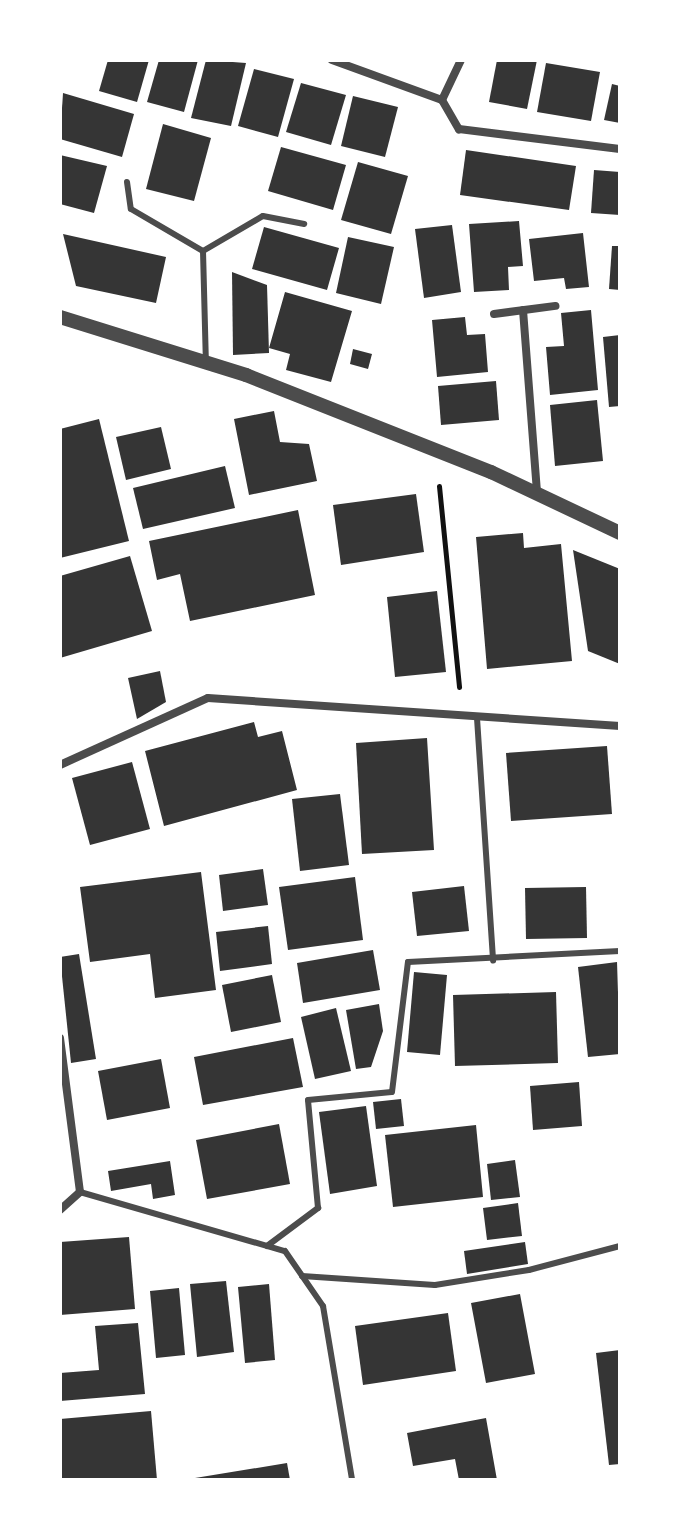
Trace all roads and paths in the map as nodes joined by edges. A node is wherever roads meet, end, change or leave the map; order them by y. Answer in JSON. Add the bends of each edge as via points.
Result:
{"nodes":[{"id":1,"x":332,"y":60,"type":"edge"},
{"id":2,"x":461,"y":60,"type":"edge"},
{"id":3,"x":442,"y":100,"type":"junction"},
{"id":4,"x":620,"y":149,"type":"edge"},
{"id":5,"x":127,"y":182,"type":"dead end"},
{"id":6,"x":304,"y":224,"type":"dead end"},
{"id":7,"x":203,"y":251,"type":"junction"},
{"id":8,"x":555,"y":306,"type":"dead end"},
{"id":9,"x":523,"y":310,"type":"junction"},
{"id":10,"x":494,"y":314,"type":"dead end"},
{"id":11,"x":60,"y":317,"type":"edge"},
{"id":12,"x":206,"y":363,"type":"junction"},
{"id":13,"x":435,"y":450,"type":"junction"},
{"id":14,"x":537,"y":494,"type":"junction"},
{"id":15,"x":620,"y":533,"type":"edge"},
{"id":16,"x":462,"y":716,"type":"junction"},
{"id":17,"x":477,"y":718,"type":"junction"},
{"id":18,"x":620,"y":726,"type":"edge"},
{"id":19,"x":60,"y":765,"type":"edge"},
{"id":20,"x":620,"y":951,"type":"edge"},
{"id":21,"x":493,"y":960,"type":"junction"},
{"id":22,"x":60,"y":1038,"type":"edge"},
{"id":23,"x":80,"y":1192,"type":"junction"},
{"id":24,"x":60,"y":1210,"type":"edge"},
{"id":25,"x":267,"y":1246,"type":"junction"},
{"id":26,"x":620,"y":1246,"type":"edge"},
{"id":27,"x":302,"y":1276,"type":"junction"},
{"id":28,"x":352,"y":1480,"type":"edge"}],
"edges":[{"from":1,"to":3,"type":"street"},
{"from":2,"to":3,"type":"street"},
{"from":3,"to":4,"type":"street","via":[[459,129]]},
{"from":5,"to":7,"type":"lane","via":[[131,209]]},
{"from":6,"to":7,"type":"lane","via":[[263,216]]},
{"from":7,"to":12,"type":"lane"},
{"from":8,"to":9,"type":"street"},
{"from":9,"to":10,"type":"street"},
{"from":9,"to":14,"type":"street"},
{"from":11,"to":12,"type":"street"},
{"from":12,"to":13,"type":"street"},
{"from":13,"to":14,"type":"street"},
{"from":13,"to":16,"type":"path"},
{"from":14,"to":15,"type":"street"},
{"from":16,"to":17,"type":"street"},
{"from":16,"to":19,"type":"street","via":[[208,698]]},
{"from":17,"to":18,"type":"street"},
{"from":17,"to":21,"type":"lane"},
{"from":20,"to":21,"type":"lane"},
{"from":21,"to":25,"type":"lane","via":[[408,962],[392,1092],[308,1100],[318,1208]]},
{"from":22,"to":23,"type":"street"},
{"from":23,"to":24,"type":"street"},
{"from":23,"to":25,"type":"lane"},
{"from":25,"to":27,"type":"lane","via":[[285,1251]]},
{"from":26,"to":27,"type":"lane","via":[[529,1270],[435,1285]]},
{"from":27,"to":28,"type":"lane","via":[[323,1306]]}]}
